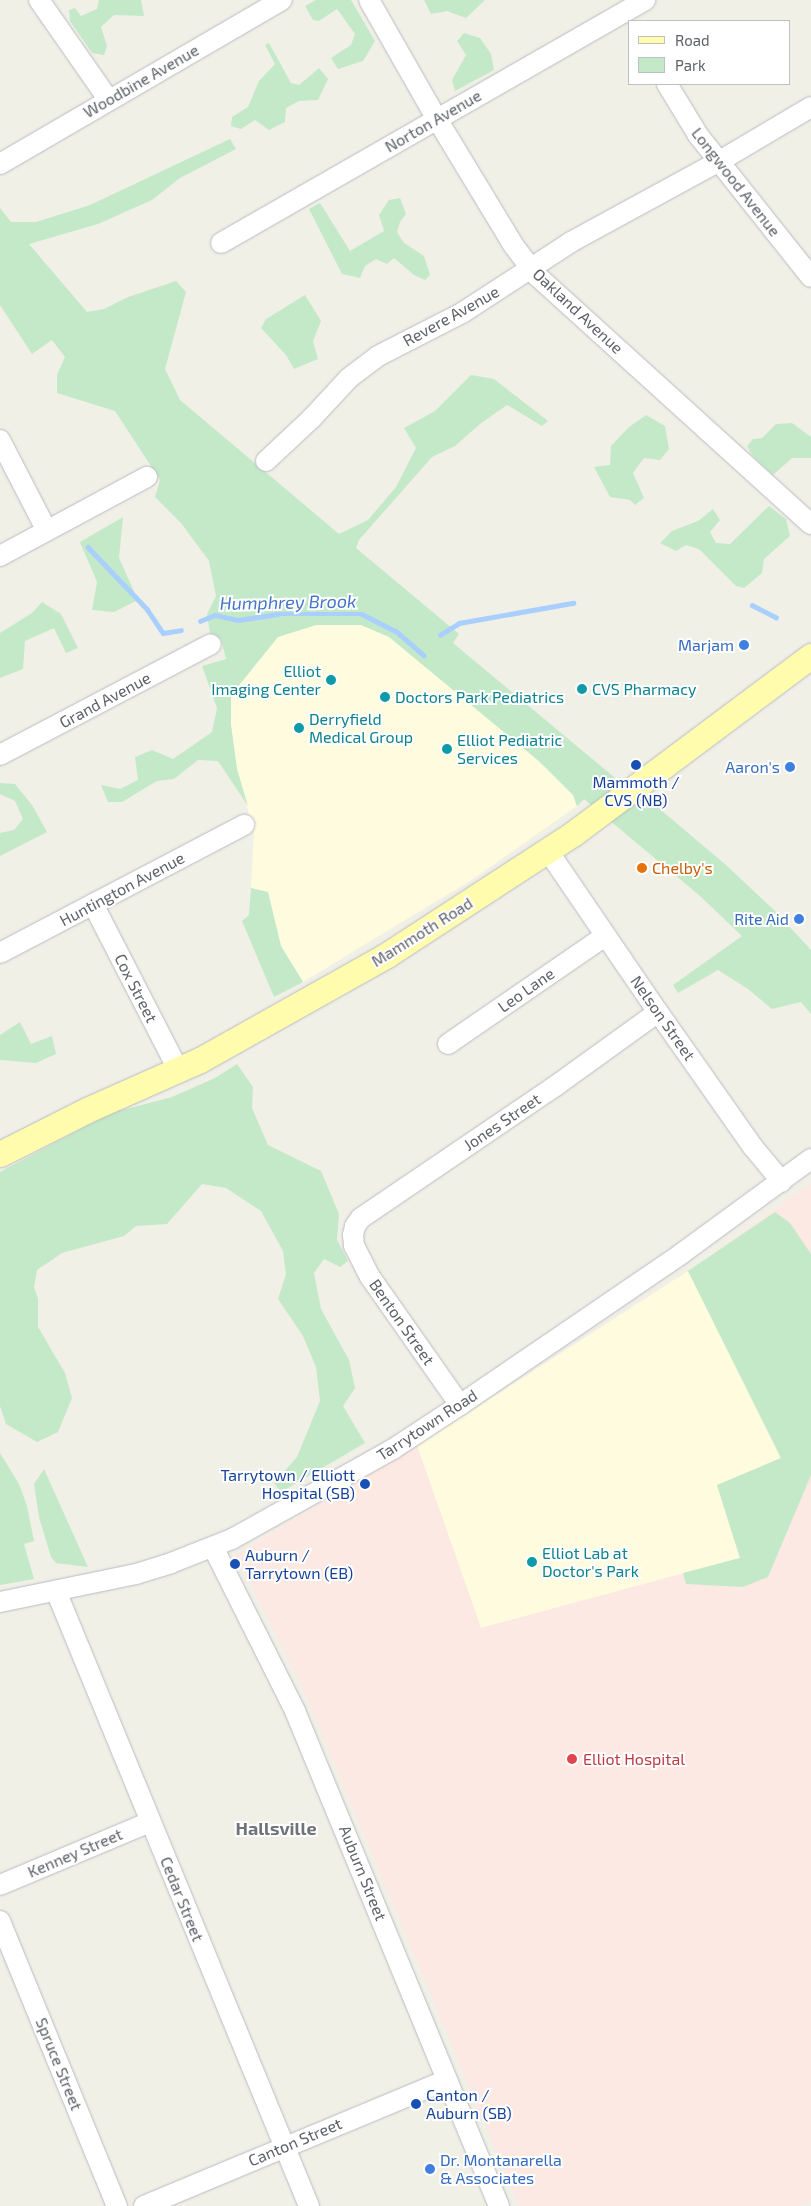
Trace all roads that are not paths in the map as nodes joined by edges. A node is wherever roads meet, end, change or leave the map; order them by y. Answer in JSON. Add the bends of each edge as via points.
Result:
{"nodes":[{"id":1,"x":39,"y":0,"type":"edge"},
{"id":2,"x":282,"y":0,"type":"edge"},
{"id":3,"x":369,"y":0,"type":"edge"},
{"id":4,"x":645,"y":0,"type":"edge"},
{"id":5,"x":625,"y":11,"type":"edge"},
{"id":6,"x":668,"y":85,"type":"edge"},
{"id":7,"x":108,"y":100,"type":"junction"},
{"id":8,"x":811,"y":107,"type":"edge"},
{"id":9,"x":437,"y":119,"type":"junction"},
{"id":10,"x":718,"y":162,"type":"junction"},
{"id":11,"x":0,"y":164,"type":"edge"},
{"id":12,"x":221,"y":242,"type":"dead end"},
{"id":13,"x":530,"y":267,"type":"junction"},
{"id":14,"x":811,"y":277,"type":"edge"},
{"id":15,"x":0,"y":440,"type":"edge"},
{"id":16,"x":266,"y":461,"type":"dead end"},
{"id":17,"x":147,"y":478,"type":"dead end"},
{"id":18,"x":811,"y":524,"type":"edge"},
{"id":19,"x":47,"y":531,"type":"junction"},
{"id":20,"x":0,"y":556,"type":"edge"},
{"id":21,"x":211,"y":644,"type":"dead end"},
{"id":22,"x":811,"y":656,"type":"edge"},
{"id":23,"x":0,"y":755,"type":"edge"},
{"id":24,"x":244,"y":825,"type":"dead end"},
{"id":25,"x":548,"y":851,"type":"junction"},
{"id":26,"x":93,"y":904,"type":"junction"},
{"id":27,"x":604,"y":936,"type":"junction"},
{"id":28,"x":0,"y":954,"type":"edge"},
{"id":29,"x":658,"y":1012,"type":"junction"},
{"id":30,"x":448,"y":1044,"type":"dead end"},
{"id":31,"x":179,"y":1071,"type":"junction"},
{"id":32,"x":0,"y":1154,"type":"edge"},
{"id":33,"x":811,"y":1160,"type":"edge"},
{"id":34,"x":782,"y":1182,"type":"junction"},
{"id":35,"x":353,"y":1235,"type":"joint"},
{"id":36,"x":460,"y":1406,"type":"junction"},
{"id":37,"x":213,"y":1547,"type":"junction"},
{"id":38,"x":56,"y":1591,"type":"junction"},
{"id":39,"x":0,"y":1602,"type":"edge"},
{"id":40,"x":150,"y":1822,"type":"junction"},
{"id":41,"x":0,"y":1885,"type":"edge"},
{"id":42,"x":0,"y":1921,"type":"edge"},
{"id":43,"x":447,"y":2080,"type":"junction"},
{"id":44,"x":284,"y":2146,"type":"junction"},
{"id":45,"x":117,"y":2206,"type":"edge"},
{"id":46,"x":144,"y":2206,"type":"edge"},
{"id":47,"x":309,"y":2206,"type":"edge"},
{"id":48,"x":500,"y":2206,"type":"edge"}],
"edges":[{"from":1,"to":7,"type":"street"},
{"from":2,"to":7,"type":"street","name":"Woodbine Avenue"},
{"from":3,"to":9,"type":"street","name":"Oakland Avenue"},
{"from":4,"to":5,"type":"street","name":"Norton Avenue"},
{"from":5,"to":9,"type":"street","name":"Norton Avenue"},
{"from":6,"to":10,"type":"street","name":"Longwood Avenue"},
{"from":7,"to":11,"type":"street","name":"Woodbine Avenue"},
{"from":8,"to":10,"type":"street","name":"Revere Avenue"},
{"from":9,"to":12,"type":"street","name":"Norton Avenue"},
{"from":9,"to":13,"type":"street","name":"Oakland Avenue"},
{"from":10,"to":13,"type":"street","name":"Revere Avenue"},
{"from":10,"to":14,"type":"street","name":"Longwood Avenue"},
{"from":13,"to":16,"type":"street","name":"Revere Avenue","via":[[462,313],[363,366]]},
{"from":13,"to":18,"type":"street","name":"Oakland Avenue","via":[[548,287]]},
{"from":15,"to":19,"type":"street"},
{"from":17,"to":19,"type":"street"},
{"from":19,"to":20,"type":"street"},
{"from":21,"to":23,"type":"street","name":"Grand Avenue"},
{"from":22,"to":25,"type":"main road","name":"Mammoth Road"},
{"from":24,"to":26,"type":"street","name":"Huntington Avenue"},
{"from":25,"to":27,"type":"street","name":"Nelson Street"},
{"from":25,"to":31,"type":"main road","name":"Mammoth Road","via":[[387,955],[240,1040]]},
{"from":26,"to":28,"type":"street","name":"Huntington Avenue"},
{"from":26,"to":31,"type":"street","name":"Cox Street"},
{"from":27,"to":29,"type":"street","name":"Nelson Street"},
{"from":27,"to":30,"type":"street","name":"Leo Lane"},
{"from":29,"to":34,"type":"street","name":"Nelson Street","via":[[753,1147]]},
{"from":29,"to":35,"type":"street","name":"Jones Street","via":[[361,1218]]},
{"from":31,"to":32,"type":"main road","name":"Mammoth Road","via":[[87,1110]]},
{"from":33,"to":34,"type":"street","name":"Tarrytown Road"},
{"from":34,"to":36,"type":"street","name":"Tarrytown Road"},
{"from":35,"to":36,"type":"street","name":"Benton Street","via":[[358,1255],[370,1276]]},
{"from":36,"to":37,"type":"street","name":"Tarrytown Road","via":[[393,1449]]},
{"from":37,"to":38,"type":"street","name":"Tarrytown Road","via":[[136,1574]]},
{"from":37,"to":43,"type":"street","name":"Auburn Street","via":[[295,1710]]},
{"from":38,"to":39,"type":"street","name":"Tarrytown Road"},
{"from":38,"to":40,"type":"street","name":"Cedar Street"},
{"from":40,"to":41,"type":"street","name":"Kenney Street"},
{"from":40,"to":44,"type":"street","name":"Cedar Street"},
{"from":42,"to":45,"type":"street","name":"Spruce Street"},
{"from":43,"to":44,"type":"street","name":"Canton Street"},
{"from":43,"to":48,"type":"street","name":"Auburn Street"},
{"from":44,"to":46,"type":"street","name":"Canton Street"},
{"from":44,"to":47,"type":"street","name":"Cedar Street"}]}
